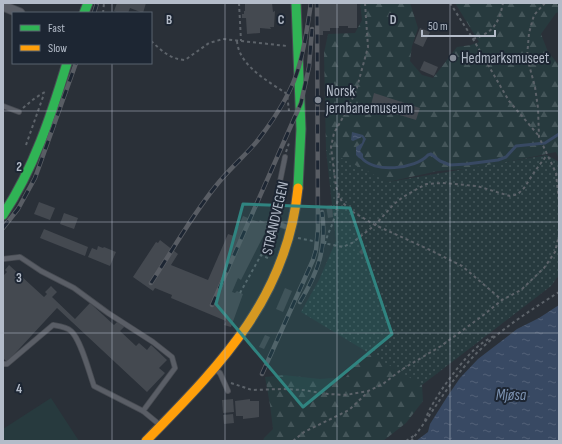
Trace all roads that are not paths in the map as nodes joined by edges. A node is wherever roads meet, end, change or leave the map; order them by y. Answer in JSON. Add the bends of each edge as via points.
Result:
{"nodes":[{"id":1,"x":296,"y":3,"type":"edge"},
{"id":2,"x":3,"y":6,"type":"edge"},
{"id":3,"x":18,"y":12,"type":"edge"},
{"id":4,"x":67,"y":64,"type":"edge"},
{"id":5,"x":3,"y":106,"type":"edge"},
{"id":6,"x":19,"y":112,"type":"road end"},
{"id":7,"x":285,"y":157,"type":"road end"},
{"id":8,"x":3,"y":215,"type":"edge"},
{"id":9,"x":290,"y":229,"type":"junction"},
{"id":10,"x":3,"y":260,"type":"edge"},
{"id":11,"x":3,"y":364,"type":"edge"},
{"id":12,"x":215,"y":369,"type":"junction"},
{"id":13,"x":228,"y":391,"type":"dead end"},
{"id":14,"x":143,"y":411,"type":"junction"},
{"id":15,"x":161,"y":426,"type":"junction"},
{"id":16,"x":146,"y":441,"type":"edge"}],
"edges":[{"from":1,"to":9,"type":"main road","name":"STRANDVEGEN","via":[[301,132],[299,180]]},
{"from":2,"to":3,"type":"street"},
{"from":4,"to":8,"type":"main road","via":[[31,167]]},
{"from":5,"to":6,"type":"lane"},
{"from":7,"to":9,"type":"lane","via":[[273,216],[276,223]]},
{"from":9,"to":12,"type":"main road","name":"STRANDVEGEN","via":[[284,253],[262,301]]},
{"from":10,"to":14,"type":"lane","via":[[20,257],[74,288],[172,357],[175,368]]},
{"from":11,"to":14,"type":"lane","via":[[7,364],[53,325],[61,326],[70,330],[77,340],[94,386]]},
{"from":12,"to":13,"type":"lane"},
{"from":12,"to":15,"type":"main road","name":"STRANDVEGEN"},
{"from":14,"to":15,"type":"lane"},
{"from":15,"to":16,"type":"main road","name":"STRANDVEGEN"}]}
